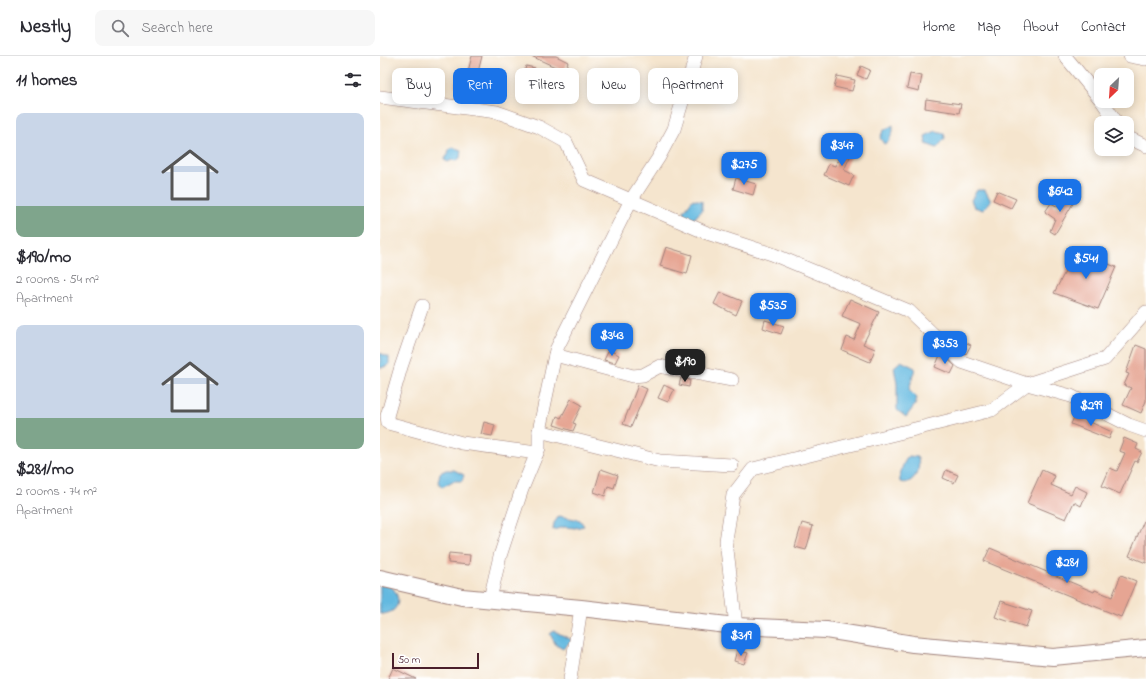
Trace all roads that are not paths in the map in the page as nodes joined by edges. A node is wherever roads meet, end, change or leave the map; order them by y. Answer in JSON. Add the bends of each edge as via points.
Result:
{"nodes":[{"id":1,"x":696,"y":56,"type":"edge"},
{"id":2,"x":1065,"y":56,"type":"edge"},
{"id":3,"x":1130,"y":56,"type":"edge"},
{"id":4,"x":1146,"y":59,"type":"edge"},
{"id":5,"x":1094,"y":92,"type":"edge"},
{"id":6,"x":380,"y":98,"type":"edge"},
{"id":7,"x":1134,"y":140,"type":"edge"},
{"id":8,"x":1146,"y":146,"type":"edge"},
{"id":9,"x":631,"y":200,"type":"junction"},
{"id":10,"x":422,"y":306,"type":"dead end"},
{"id":11,"x":1146,"y":312,"type":"edge"},
{"id":12,"x":555,"y":355,"type":"junction"},
{"id":13,"x":732,"y":380,"type":"dead end"},
{"id":14,"x":1027,"y":384,"type":"junction"},
{"id":15,"x":539,"y":431,"type":"junction"},
{"id":16,"x":1146,"y":431,"type":"edge"},
{"id":17,"x":537,"y":454,"type":"junction"},
{"id":18,"x":732,"y":465,"type":"dead end"},
{"id":19,"x":380,"y":578,"type":"edge"},
{"id":20,"x":490,"y":599,"type":"junction"},
{"id":21,"x":581,"y":608,"type":"junction"},
{"id":22,"x":736,"y":626,"type":"junction"},
{"id":23,"x":1146,"y":648,"type":"edge"},
{"id":24,"x":570,"y":679,"type":"edge"}],
"edges":[{"from":1,"to":9,"type":"street","via":[[674,129]]},
{"from":2,"to":5,"type":"street"},
{"from":3,"to":4,"type":"street"},
{"from":6,"to":9,"type":"street","via":[[497,112],[539,127],[566,142],[584,180]]},
{"from":7,"to":8,"type":"street"},
{"from":9,"to":12,"type":"street"},
{"from":9,"to":14,"type":"street","via":[[707,233],[772,254],[909,311],[962,362]]},
{"from":10,"to":17,"type":"street","via":[[401,367],[387,416],[388,424],[462,443]]},
{"from":11,"to":14,"type":"street","via":[[1105,359]]},
{"from":12,"to":13,"type":"street","via":[[632,376],[643,375],[664,366]]},
{"from":12,"to":15,"type":"street"},
{"from":14,"to":16,"type":"street","via":[[1071,396]]},
{"from":14,"to":22,"type":"street","via":[[992,410],[753,469],[733,495],[726,541]]},
{"from":15,"to":17,"type":"street"},
{"from":15,"to":18,"type":"street","via":[[660,461]]},
{"from":17,"to":20,"type":"street","via":[[522,489],[500,556]]},
{"from":19,"to":20,"type":"street","via":[[462,597]]},
{"from":20,"to":21,"type":"street"},
{"from":21,"to":22,"type":"street"},
{"from":21,"to":24,"type":"street"},
{"from":22,"to":23,"type":"street","via":[[826,630],[913,644],[1053,657]]}]}
